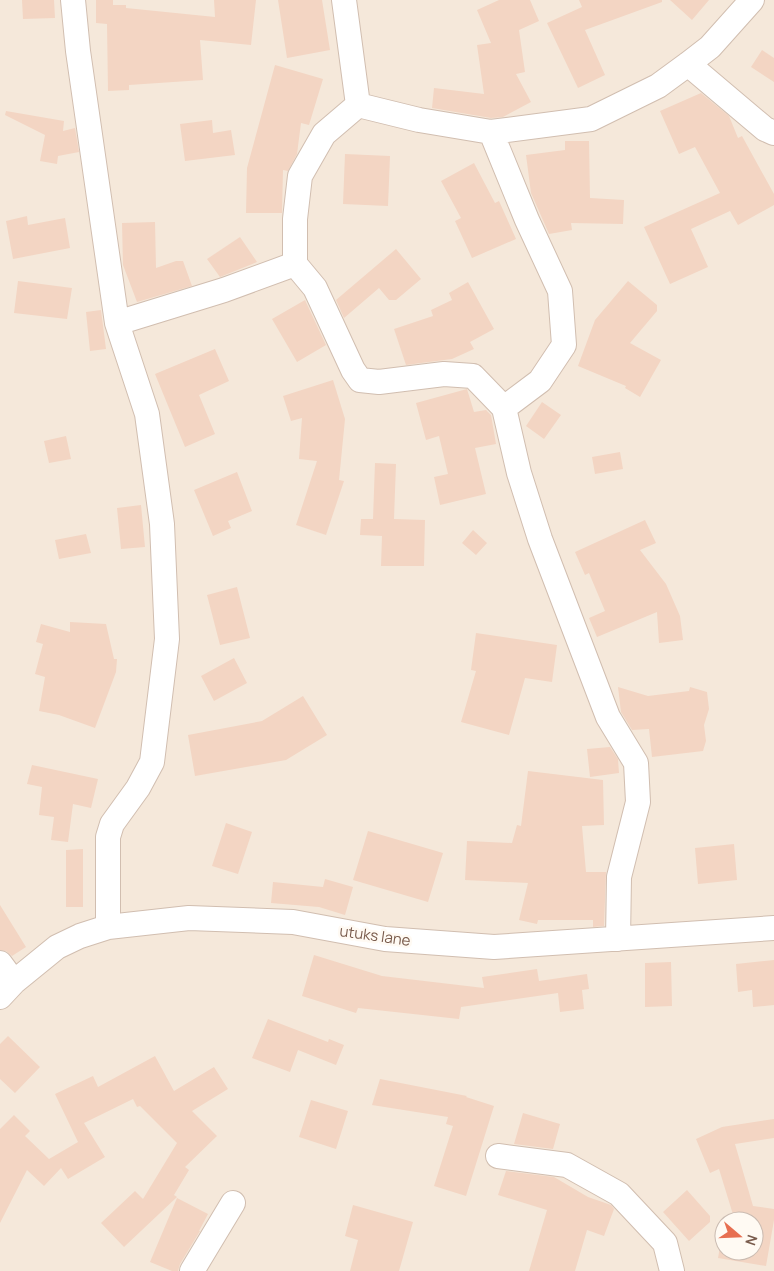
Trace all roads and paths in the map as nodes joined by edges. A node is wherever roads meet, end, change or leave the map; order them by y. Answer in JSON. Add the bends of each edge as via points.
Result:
{"nodes":[{"id":1,"x":73,"y":0,"type":"edge"},
{"id":2,"x":344,"y":0,"type":"edge"},
{"id":3,"x":752,"y":0,"type":"edge"},
{"id":4,"x":688,"y":64,"type":"junction"},
{"id":5,"x":358,"y":106,"type":"junction"},
{"id":6,"x":491,"y":132,"type":"junction"},
{"id":7,"x":774,"y":133,"type":"edge"},
{"id":8,"x":295,"y":264,"type":"junction"},
{"id":9,"x":117,"y":323,"type":"junction"},
{"id":10,"x":504,"y":408,"type":"junction"},
{"id":11,"x":108,"y":928,"type":"junction"},
{"id":12,"x":774,"y":928,"type":"edge"},
{"id":13,"x":618,"y":939,"type":"junction"},
{"id":14,"x":0,"y":963,"type":"edge"},
{"id":15,"x":7,"y":990,"type":"edge"},
{"id":16,"x":498,"y":1156,"type":"dead end"},
{"id":17,"x":233,"y":1203,"type":"dead end"},
{"id":18,"x":192,"y":1271,"type":"edge"},
{"id":19,"x":672,"y":1271,"type":"edge"}],
"edges":[{"from":1,"to":9,"type":"street"},
{"from":2,"to":5,"type":"street"},
{"from":3,"to":4,"type":"street","via":[[710,47]]},
{"from":4,"to":6,"type":"street","via":[[658,86],[591,119]]},
{"from":4,"to":7,"type":"street","via":[[765,129]]},
{"from":5,"to":6,"type":"street"},
{"from":5,"to":8,"type":"street","via":[[324,134],[300,176],[295,219]]},
{"from":6,"to":10,"type":"street","via":[[560,291],[564,346],[540,381]]},
{"from":8,"to":9,"type":"street"},
{"from":8,"to":10,"type":"street","via":[[315,288],[360,380],[379,382],[444,374],[473,376]]},
{"from":9,"to":11,"type":"street","via":[[147,414],[162,524],[167,639],[152,762],[112,824],[108,838]]},
{"from":10,"to":13,"type":"street","via":[[519,473],[540,539],[608,717],[636,763],[638,802],[619,877]]},
{"from":11,"to":13,"type":"street","name":"utuks lane","via":[[189,918],[293,922],[385,939],[494,947]]},
{"from":11,"to":15,"type":"street","name":"utuks lane","via":[[57,947]]},
{"from":12,"to":13,"type":"street","name":"utuks lane"},
{"from":14,"to":15,"type":"street"},
{"from":16,"to":19,"type":"street","via":[[567,1165],[619,1194],[665,1243]]},
{"from":17,"to":18,"type":"street"}]}
